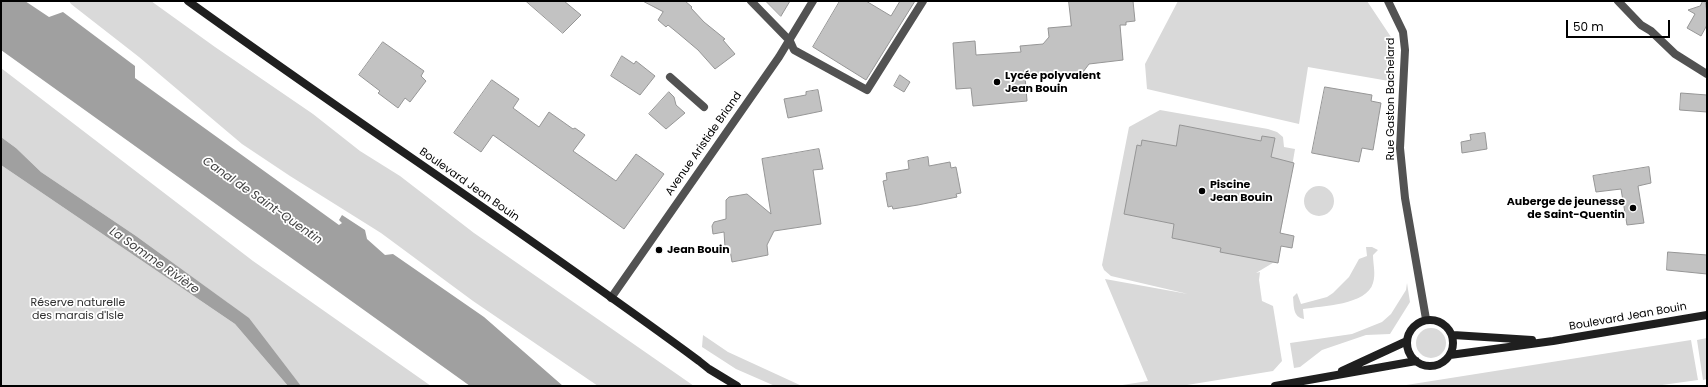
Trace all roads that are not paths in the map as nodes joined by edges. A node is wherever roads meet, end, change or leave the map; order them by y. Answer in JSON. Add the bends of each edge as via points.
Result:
{"nodes":[{"id":1,"x":188,"y":1,"type":"edge"},
{"id":2,"x":751,"y":1,"type":"edge"},
{"id":3,"x":813,"y":1,"type":"edge"},
{"id":4,"x":924,"y":1,"type":"edge"},
{"id":5,"x":1388,"y":1,"type":"edge"},
{"id":6,"x":1618,"y":1,"type":"edge"},
{"id":7,"x":790,"y":41,"type":"junction"},
{"id":8,"x":1707,"y":74,"type":"edge"},
{"id":9,"x":670,"y":77,"type":"dead end"},
{"id":10,"x":704,"y":107,"type":"dead end"},
{"id":11,"x":611,"y":298,"type":"junction"},
{"id":12,"x":1707,"y":315,"type":"edge"},
{"id":13,"x":1426,"y":319,"type":"junction"},
{"id":14,"x":1453,"y":335,"type":"junction"},
{"id":15,"x":1407,"y":341,"type":"junction"},
{"id":16,"x":1553,"y":341,"type":"junction"},
{"id":17,"x":1450,"y":355,"type":"junction"},
{"id":18,"x":1416,"y":361,"type":"junction"},
{"id":19,"x":1333,"y":375,"type":"junction"},
{"id":20,"x":738,"y":386,"type":"edge"},
{"id":21,"x":1275,"y":386,"type":"edge"}],
"edges":[{"from":1,"to":11,"type":"street","name":"Boulevard Jean Bouin"},
{"from":2,"to":7,"type":"street"},
{"from":3,"to":7,"type":"street","name":"Avenue Aristide Briand"},
{"from":4,"to":7,"type":"street","via":[[867,90],[794,50]]},
{"from":5,"to":13,"type":"street","name":"Rue Gaston Bachelard","via":[[1403,32],[1405,50],[1400,148],[1405,198]]},
{"from":6,"to":8,"type":"street","via":[[1641,26],[1651,31],[1675,54]]},
{"from":7,"to":11,"type":"street","name":"Avenue Aristide Briand"},
{"from":9,"to":10,"type":"street"},
{"from":11,"to":20,"type":"street","name":"Boulevard Jean Bouin","via":[[709,369]]},
{"from":12,"to":16,"type":"street","name":"Boulevard Jean Bouin"},
{"from":13,"to":14,"type":"street","via":[[1440,321]]},
{"from":13,"to":15,"type":"street","via":[[1411,329]]},
{"from":14,"to":16,"type":"street","name":"Boulevard Jean Bouin"},
{"from":14,"to":17,"type":"street","via":[[1453,349]]},
{"from":15,"to":18,"type":"street","via":[[1411,355]]},
{"from":15,"to":19,"type":"street"},
{"from":16,"to":17,"type":"street","name":"Boulevard Jean Bouin"},
{"from":17,"to":18,"type":"street","via":[[1438,365],[1423,365]]},
{"from":18,"to":19,"type":"street"},
{"from":19,"to":21,"type":"street"}]}
